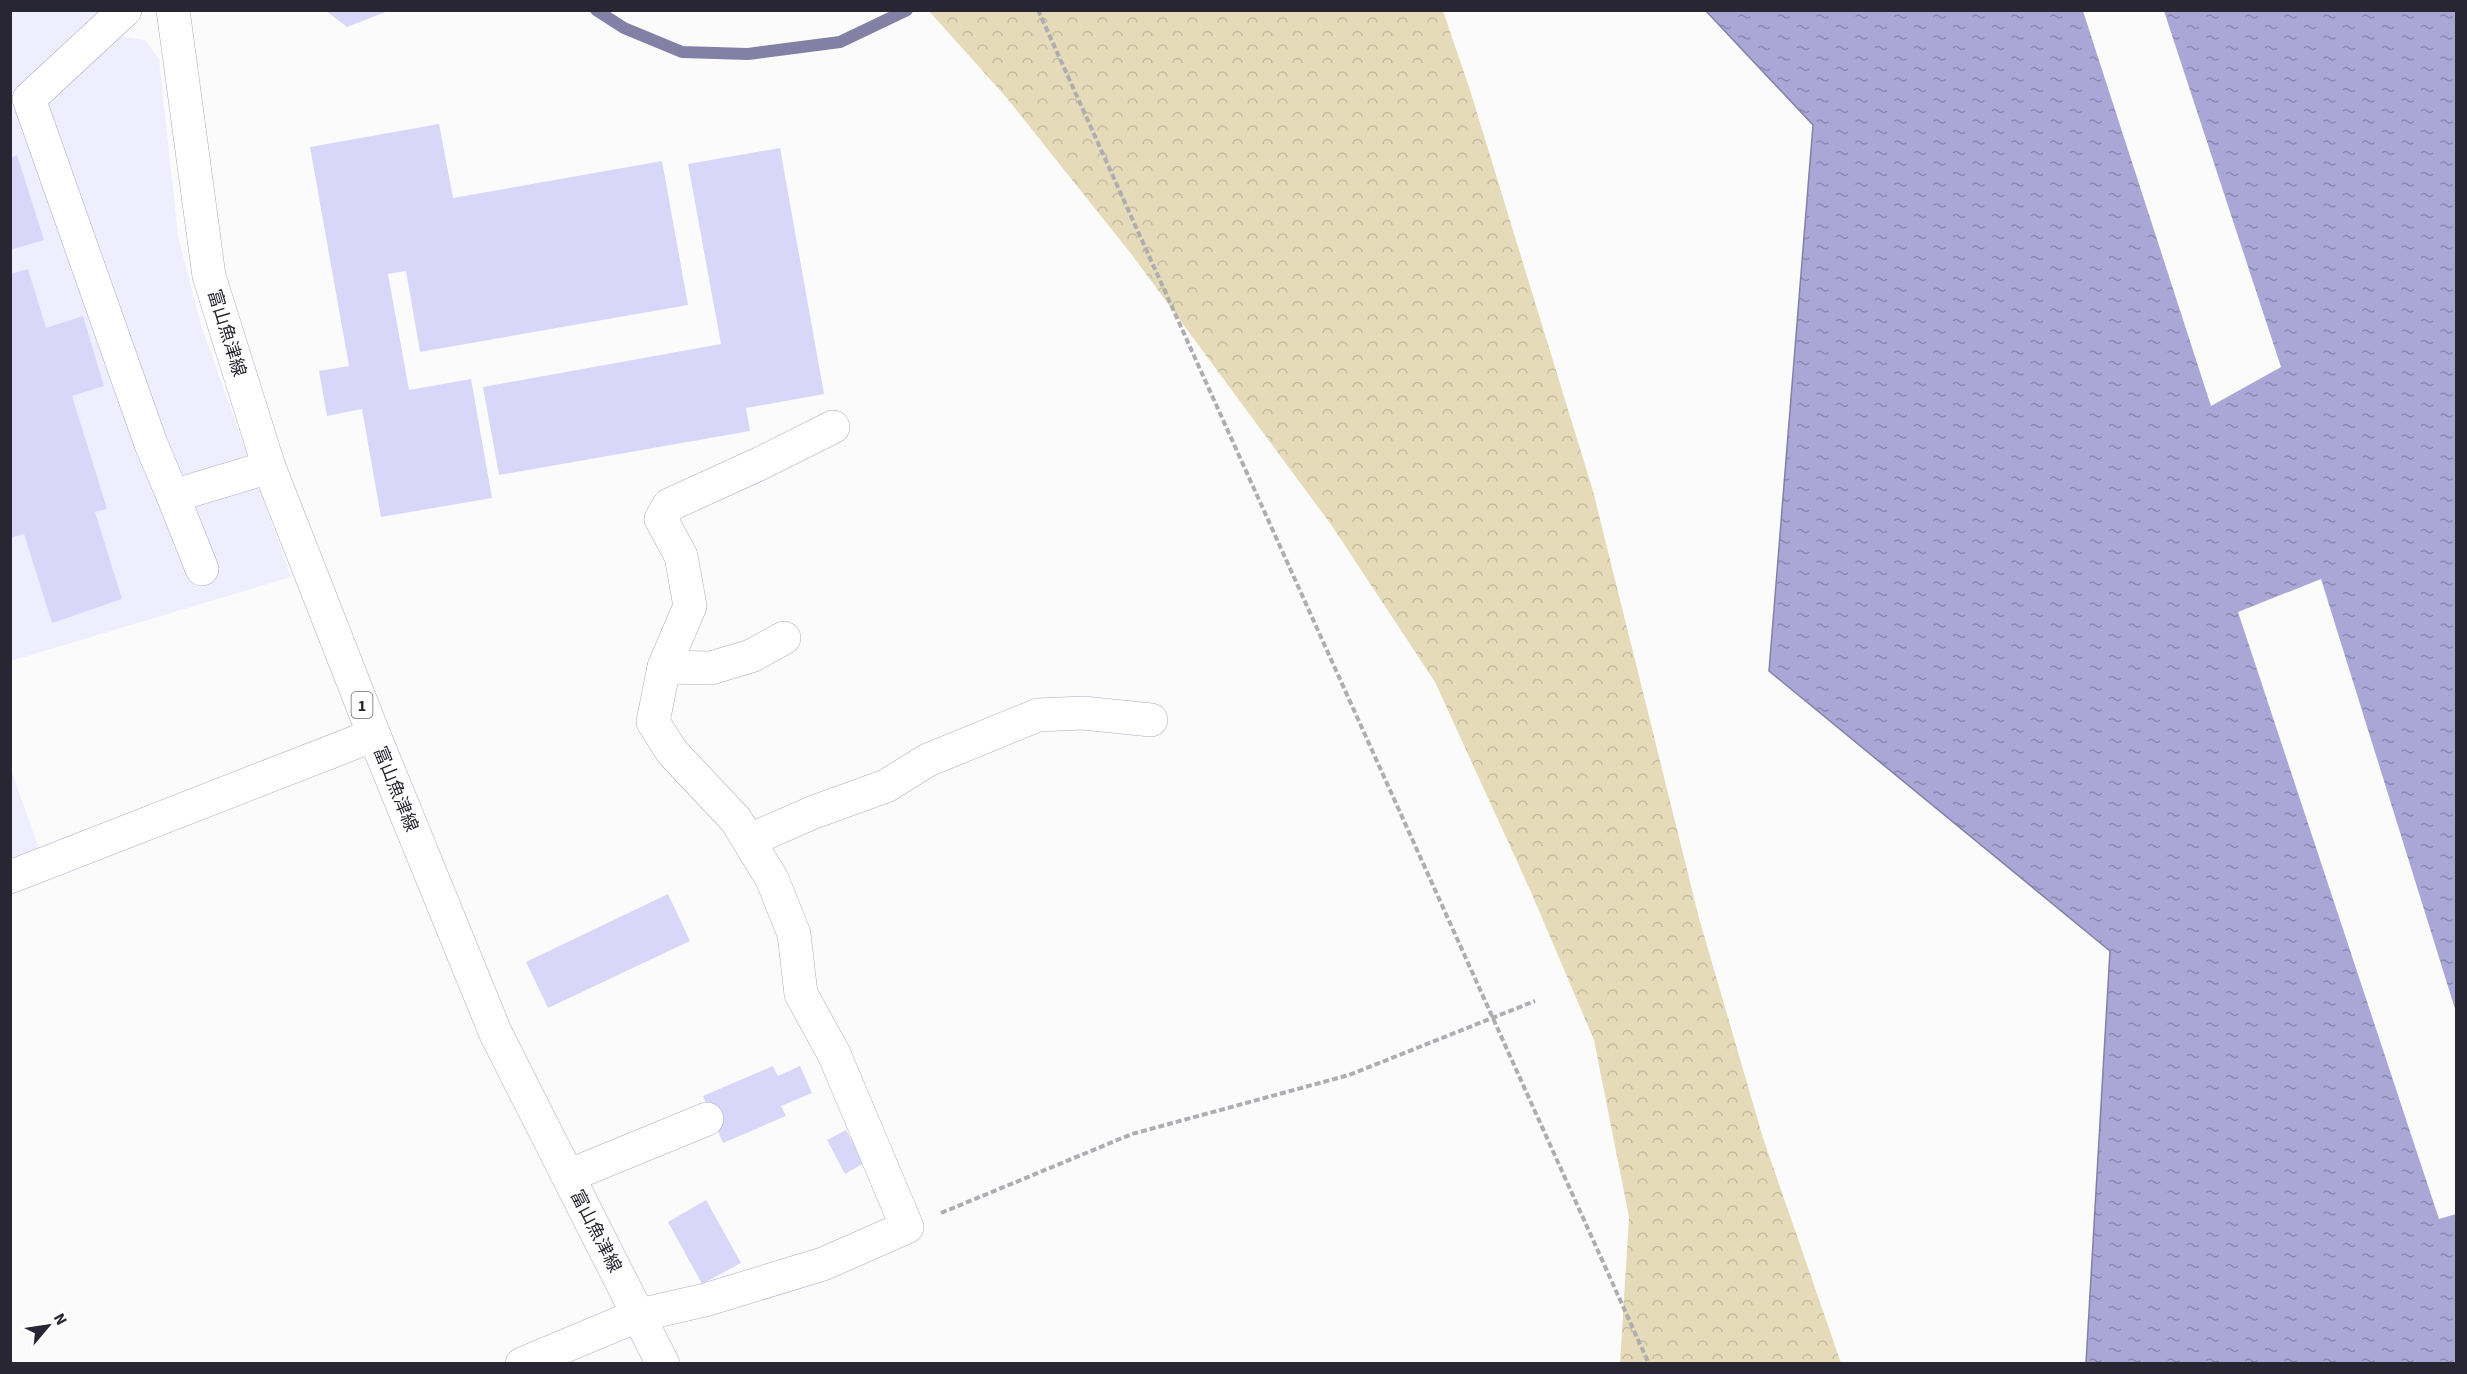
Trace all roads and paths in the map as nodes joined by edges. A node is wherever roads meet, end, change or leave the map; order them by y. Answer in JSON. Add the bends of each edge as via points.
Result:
{"nodes":[{"id":1,"x":125,"y":10,"type":"edge"},
{"id":2,"x":173,"y":10,"type":"edge"},
{"id":3,"x":1038,"y":10,"type":"edge"},
{"id":4,"x":20,"y":102,"type":"edge"},
{"id":5,"x":833,"y":427,"type":"dead end"},
{"id":6,"x":269,"y":467,"type":"junction"},
{"id":7,"x":173,"y":496,"type":"junction"},
{"id":8,"x":202,"y":569,"type":"dead end"},
{"id":9,"x":784,"y":638,"type":"dead end"},
{"id":10,"x":664,"y":667,"type":"junction"},
{"id":11,"x":1151,"y":720,"type":"dead end"},
{"id":12,"x":374,"y":735,"type":"junction"},
{"id":13,"x":750,"y":840,"type":"junction"},
{"id":14,"x":10,"y":877,"type":"edge"},
{"id":15,"x":1534,"y":1001,"type":"dead end"},
{"id":16,"x":1494,"y":1017,"type":"junction"},
{"id":17,"x":707,"y":1119,"type":"dead end"},
{"id":18,"x":568,"y":1176,"type":"junction"},
{"id":19,"x":907,"y":1227,"type":"junction"},
{"id":20,"x":639,"y":1316,"type":"junction"},
{"id":21,"x":522,"y":1364,"type":"edge"},
{"id":22,"x":663,"y":1364,"type":"edge"},
{"id":23,"x":1649,"y":1364,"type":"edge"}],
"edges":[{"from":1,"to":4,"type":"street"},
{"from":2,"to":6,"type":"street","name":"富山魚津線","number":"1","via":[[209,276]]},
{"from":3,"to":16,"type":"path"},
{"from":4,"to":7,"type":"street"},
{"from":5,"to":10,"type":"street","via":[[669,506],[661,519],[681,556],[690,606]]},
{"from":6,"to":7,"type":"street"},
{"from":6,"to":12,"type":"street","name":"富山魚津線","number":"1"},
{"from":7,"to":8,"type":"street"},
{"from":9,"to":10,"type":"street","via":[[751,656],[711,668]]},
{"from":10,"to":13,"type":"street","via":[[653,722],[672,752]]},
{"from":11,"to":13,"type":"street","via":[[1083,712],[1038,715],[928,760],[886,786]]},
{"from":12,"to":14,"type":"street"},
{"from":12,"to":18,"type":"street","name":"富山魚津線","number":"1","via":[[496,1034]]},
{"from":13,"to":19,"type":"street","via":[[772,879],[794,934],[801,994],[834,1054]]},
{"from":15,"to":16,"type":"path"},
{"from":16,"to":19,"type":"path","via":[[1349,1075],[1132,1134]]},
{"from":16,"to":23,"type":"path"},
{"from":17,"to":18,"type":"street"},
{"from":18,"to":20,"type":"street","name":"富山魚津線","number":"1"},
{"from":19,"to":20,"type":"street","via":[[823,1264]]},
{"from":20,"to":21,"type":"street"},
{"from":20,"to":22,"type":"street","name":"富山魚津線","number":"1"}]}
